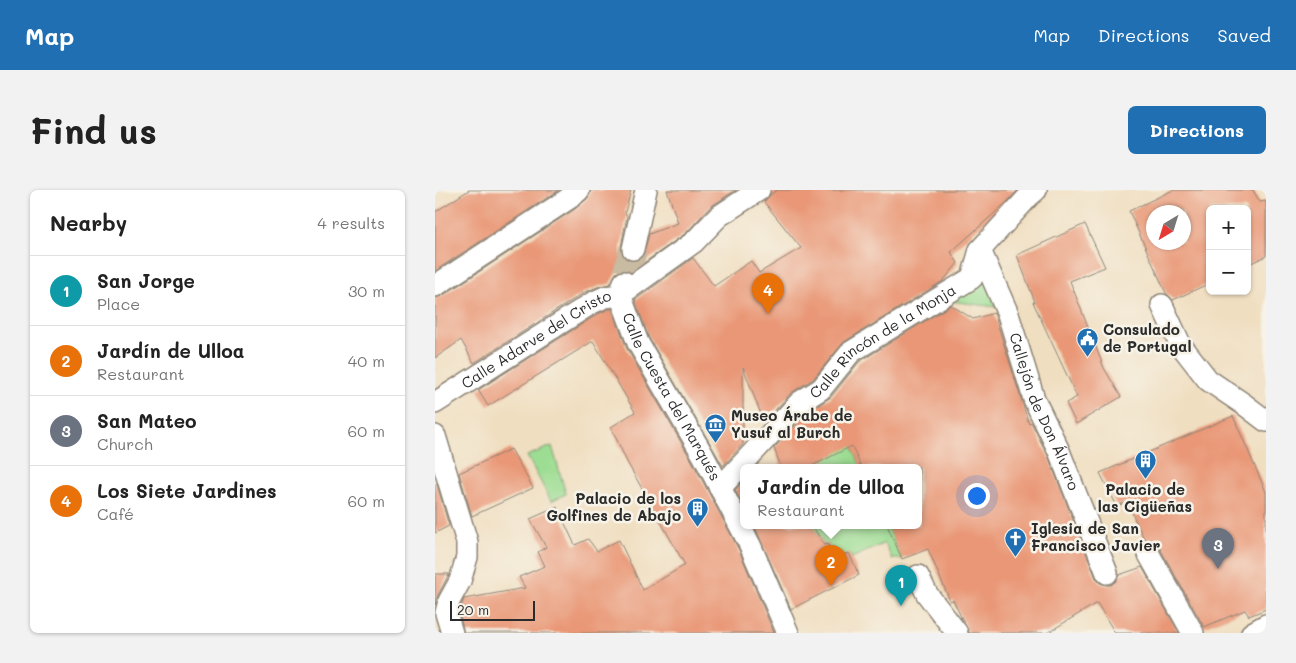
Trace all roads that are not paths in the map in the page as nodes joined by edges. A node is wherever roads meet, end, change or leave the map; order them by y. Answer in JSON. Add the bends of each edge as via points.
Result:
{"nodes":[{"id":1,"x":579,"y":190,"type":"edge"},
{"id":2,"x":646,"y":190,"type":"edge"},
{"id":3,"x":759,"y":190,"type":"edge"},
{"id":4,"x":1036,"y":190,"type":"edge"},
{"id":5,"x":633,"y":249,"type":"tunnel mouth"},
{"id":6,"x":980,"y":250,"type":"junction"},
{"id":7,"x":627,"y":273,"type":"tunnel mouth"},
{"id":8,"x":435,"y":286,"type":"edge"},
{"id":9,"x":620,"y":295,"type":"junction"},
{"id":10,"x":1162,"y":305,"type":"dead end"},
{"id":11,"x":435,"y":403,"type":"edge"},
{"id":12,"x":1266,"y":421,"type":"edge"},
{"id":13,"x":435,"y":436,"type":"edge"},
{"id":14,"x":742,"y":464,"type":"edge"},
{"id":15,"x":740,"y":466,"type":"edge"},
{"id":16,"x":720,"y":488,"type":"junction"},
{"id":17,"x":740,"y":526,"type":"edge"},
{"id":18,"x":742,"y":529,"type":"edge"},
{"id":19,"x":1147,"y":551,"type":"dead end"},
{"id":20,"x":1107,"y":573,"type":"dead end"},
{"id":21,"x":918,"y":576,"type":"dead end"},
{"id":22,"x":1266,"y":627,"type":"edge"},
{"id":23,"x":452,"y":633,"type":"edge"},
{"id":24,"x":788,"y":633,"type":"edge"},
{"id":25,"x":957,"y":633,"type":"edge"},
{"id":26,"x":1193,"y":633,"type":"edge"},
{"id":27,"x":1252,"y":633,"type":"edge"},
{"id":28,"x":1265,"y":633,"type":"edge"}],
"edges":[{"from":1,"to":8,"type":"street"},
{"from":2,"to":5,"type":"street"},
{"from":3,"to":9,"type":"street","via":[[719,216],[694,242]]},
{"from":4,"to":6,"type":"street","name":"Calle Rincón de la Monja"},
{"from":6,"to":14,"type":"street","name":"Calle Rincón de la Monja","via":[[971,278],[851,352],[821,389],[800,402]]},
{"from":6,"to":20,"type":"street","name":"Callejón de Don Álvaro","via":[[1007,314],[1033,398],[1059,452]]},
{"from":7,"to":9,"type":"street","name":"Calle Adarve del Cristo"},
{"from":9,"to":11,"type":"street","name":"Calle Adarve del Cristo","via":[[592,303]]},
{"from":9,"to":16,"type":"street","name":"Calle Cuesta del Marqués","via":[[638,343]]},
{"from":10,"to":12,"type":"street","via":[[1180,344],[1208,380]]},
{"from":13,"to":23,"type":"street","via":[[467,542],[467,558],[446,612]]},
{"from":15,"to":16,"type":"street","name":"Calle Rincón de la Monja"},
{"from":16,"to":17,"type":"street","name":"Calle Cuesta del Marqués"},
{"from":18,"to":24,"type":"street","name":"Calle Cuesta del Marqués"},
{"from":19,"to":26,"type":"street"},
{"from":21,"to":25,"type":"street","via":[[927,594]]},
{"from":22,"to":27,"type":"street"},
{"from":22,"to":28,"type":"street"}]}
